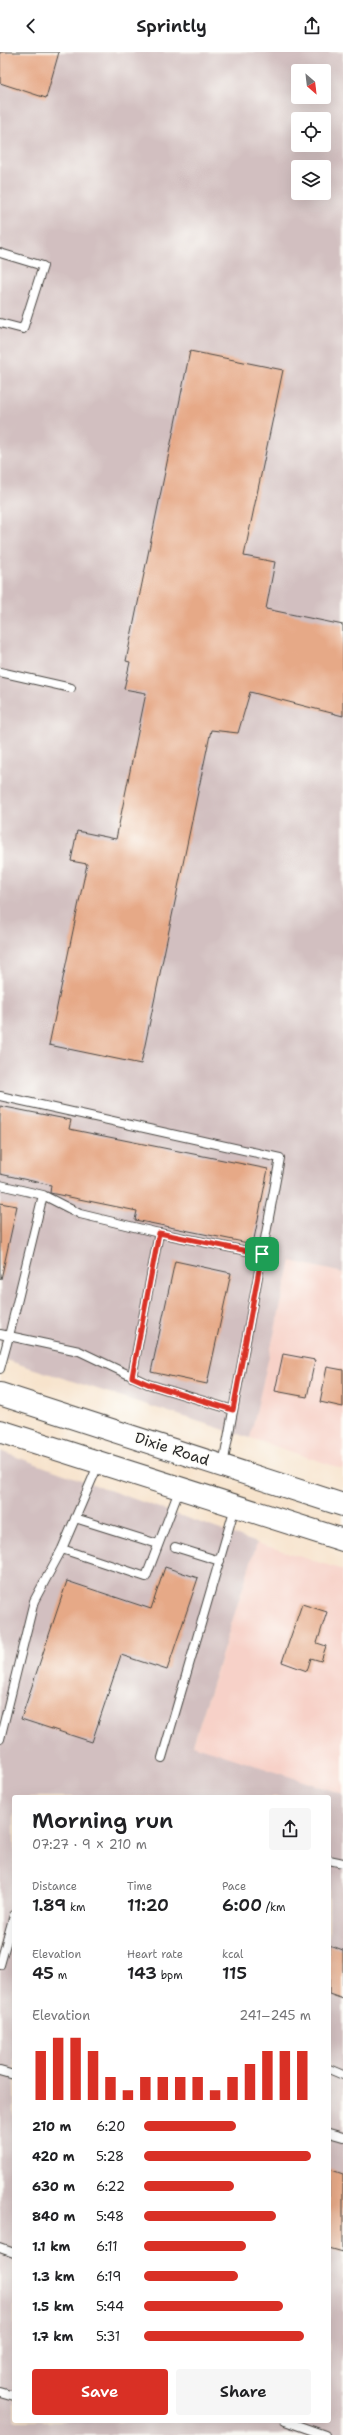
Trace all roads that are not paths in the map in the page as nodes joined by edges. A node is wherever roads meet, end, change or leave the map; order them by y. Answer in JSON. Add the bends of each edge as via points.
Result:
{"nodes":[{"id":1,"x":0,"y":253,"type":"edge"},
{"id":2,"x":0,"y":323,"type":"edge"},
{"id":3,"x":0,"y":672,"type":"edge"},
{"id":4,"x":71,"y":688,"type":"dead end"},
{"id":5,"x":0,"y":1096,"type":"edge"},
{"id":6,"x":0,"y":1185,"type":"edge"},
{"id":7,"x":43,"y":1195,"type":"junction"},
{"id":8,"x":159,"y":1233,"type":"junction"},
{"id":9,"x":262,"y":1254,"type":"junction"},
{"id":10,"x":0,"y":1334,"type":"edge"},
{"id":11,"x":9,"y":1336,"type":"junction"},
{"id":12,"x":0,"y":1369,"type":"edge"},
{"id":13,"x":132,"y":1377,"type":"junction"},
{"id":14,"x":0,"y":1394,"type":"edge"},
{"id":15,"x":233,"y":1410,"type":"junction"},
{"id":16,"x":0,"y":1431,"type":"edge"},
{"id":17,"x":100,"y":1463,"type":"junction"},
{"id":18,"x":223,"y":1466,"type":"junction"},
{"id":19,"x":180,"y":1488,"type":"junction"},
{"id":20,"x":343,"y":1505,"type":"edge"},
{"id":21,"x":235,"y":1506,"type":"junction"},
{"id":22,"x":75,"y":1518,"type":"junction"},
{"id":23,"x":343,"y":1540,"type":"edge"},
{"id":24,"x":158,"y":1544,"type":"junction"},
{"id":25,"x":175,"y":1547,"type":"dead end"},
{"id":26,"x":62,"y":1549,"type":"junction"},
{"id":27,"x":220,"y":1561,"type":"junction"},
{"id":28,"x":0,"y":1739,"type":"edge"},
{"id":29,"x":162,"y":1758,"type":"dead end"},
{"id":30,"x":331,"y":1860,"type":"edge"},
{"id":31,"x":343,"y":1863,"type":"edge"},
{"id":32,"x":12,"y":1921,"type":"edge"},
{"id":33,"x":0,"y":1965,"type":"edge"},
{"id":34,"x":331,"y":2070,"type":"edge"},
{"id":35,"x":0,"y":2071,"type":"edge"},
{"id":36,"x":12,"y":2074,"type":"edge"},
{"id":37,"x":343,"y":2075,"type":"edge"},
{"id":38,"x":331,"y":2134,"type":"edge"},
{"id":39,"x":343,"y":2137,"type":"edge"},
{"id":40,"x":0,"y":2248,"type":"edge"},
{"id":41,"x":12,"y":2252,"type":"edge"},
{"id":42,"x":0,"y":2392,"type":"edge"},
{"id":43,"x":12,"y":2395,"type":"edge"},
{"id":44,"x":291,"y":2423,"type":"edge"},
{"id":45,"x":325,"y":2435,"type":"edge"}],
"edges":[{"from":1,"to":2,"type":"lane","via":[[43,266],[23,329]]},
{"from":3,"to":4,"type":"lane"},
{"from":5,"to":9,"type":"lane","via":[[280,1158]]},
{"from":6,"to":7,"type":"lane"},
{"from":7,"to":8,"type":"lane","via":[[80,1214]]},
{"from":7,"to":11,"type":"lane"},
{"from":8,"to":9,"type":"lane"},
{"from":8,"to":13,"type":"lane"},
{"from":9,"to":15,"type":"lane"},
{"from":10,"to":11,"type":"lane"},
{"from":11,"to":12,"type":"lane"},
{"from":11,"to":13,"type":"lane","via":[[79,1351]]},
{"from":13,"to":15,"type":"lane"},
{"from":14,"to":18,"type":"main road","name":"Dixie Road"},
{"from":15,"to":18,"type":"lane"},
{"from":16,"to":17,"type":"main road"},
{"from":17,"to":19,"type":"main road"},
{"from":17,"to":22,"type":"lane"},
{"from":18,"to":20,"type":"main road","name":"Dixie Road"},
{"from":19,"to":21,"type":"main road"},
{"from":19,"to":24,"type":"lane"},
{"from":21,"to":23,"type":"main road"},
{"from":21,"to":27,"type":"lane"},
{"from":22,"to":24,"type":"lane"},
{"from":22,"to":26,"type":"lane"},
{"from":24,"to":26,"type":"lane","via":[[146,1577]]},
{"from":25,"to":27,"type":"lane"},
{"from":26,"to":28,"type":"lane","via":[[34,1601]]},
{"from":27,"to":29,"type":"lane"},
{"from":30,"to":31,"type":"lane"},
{"from":32,"to":33,"type":"lane"},
{"from":34,"to":37,"type":"lane"},
{"from":35,"to":36,"type":"lane"},
{"from":38,"to":39,"type":"lane"},
{"from":40,"to":41,"type":"lane"},
{"from":42,"to":43,"type":"lane"},
{"from":44,"to":45,"type":"lane"}]}
